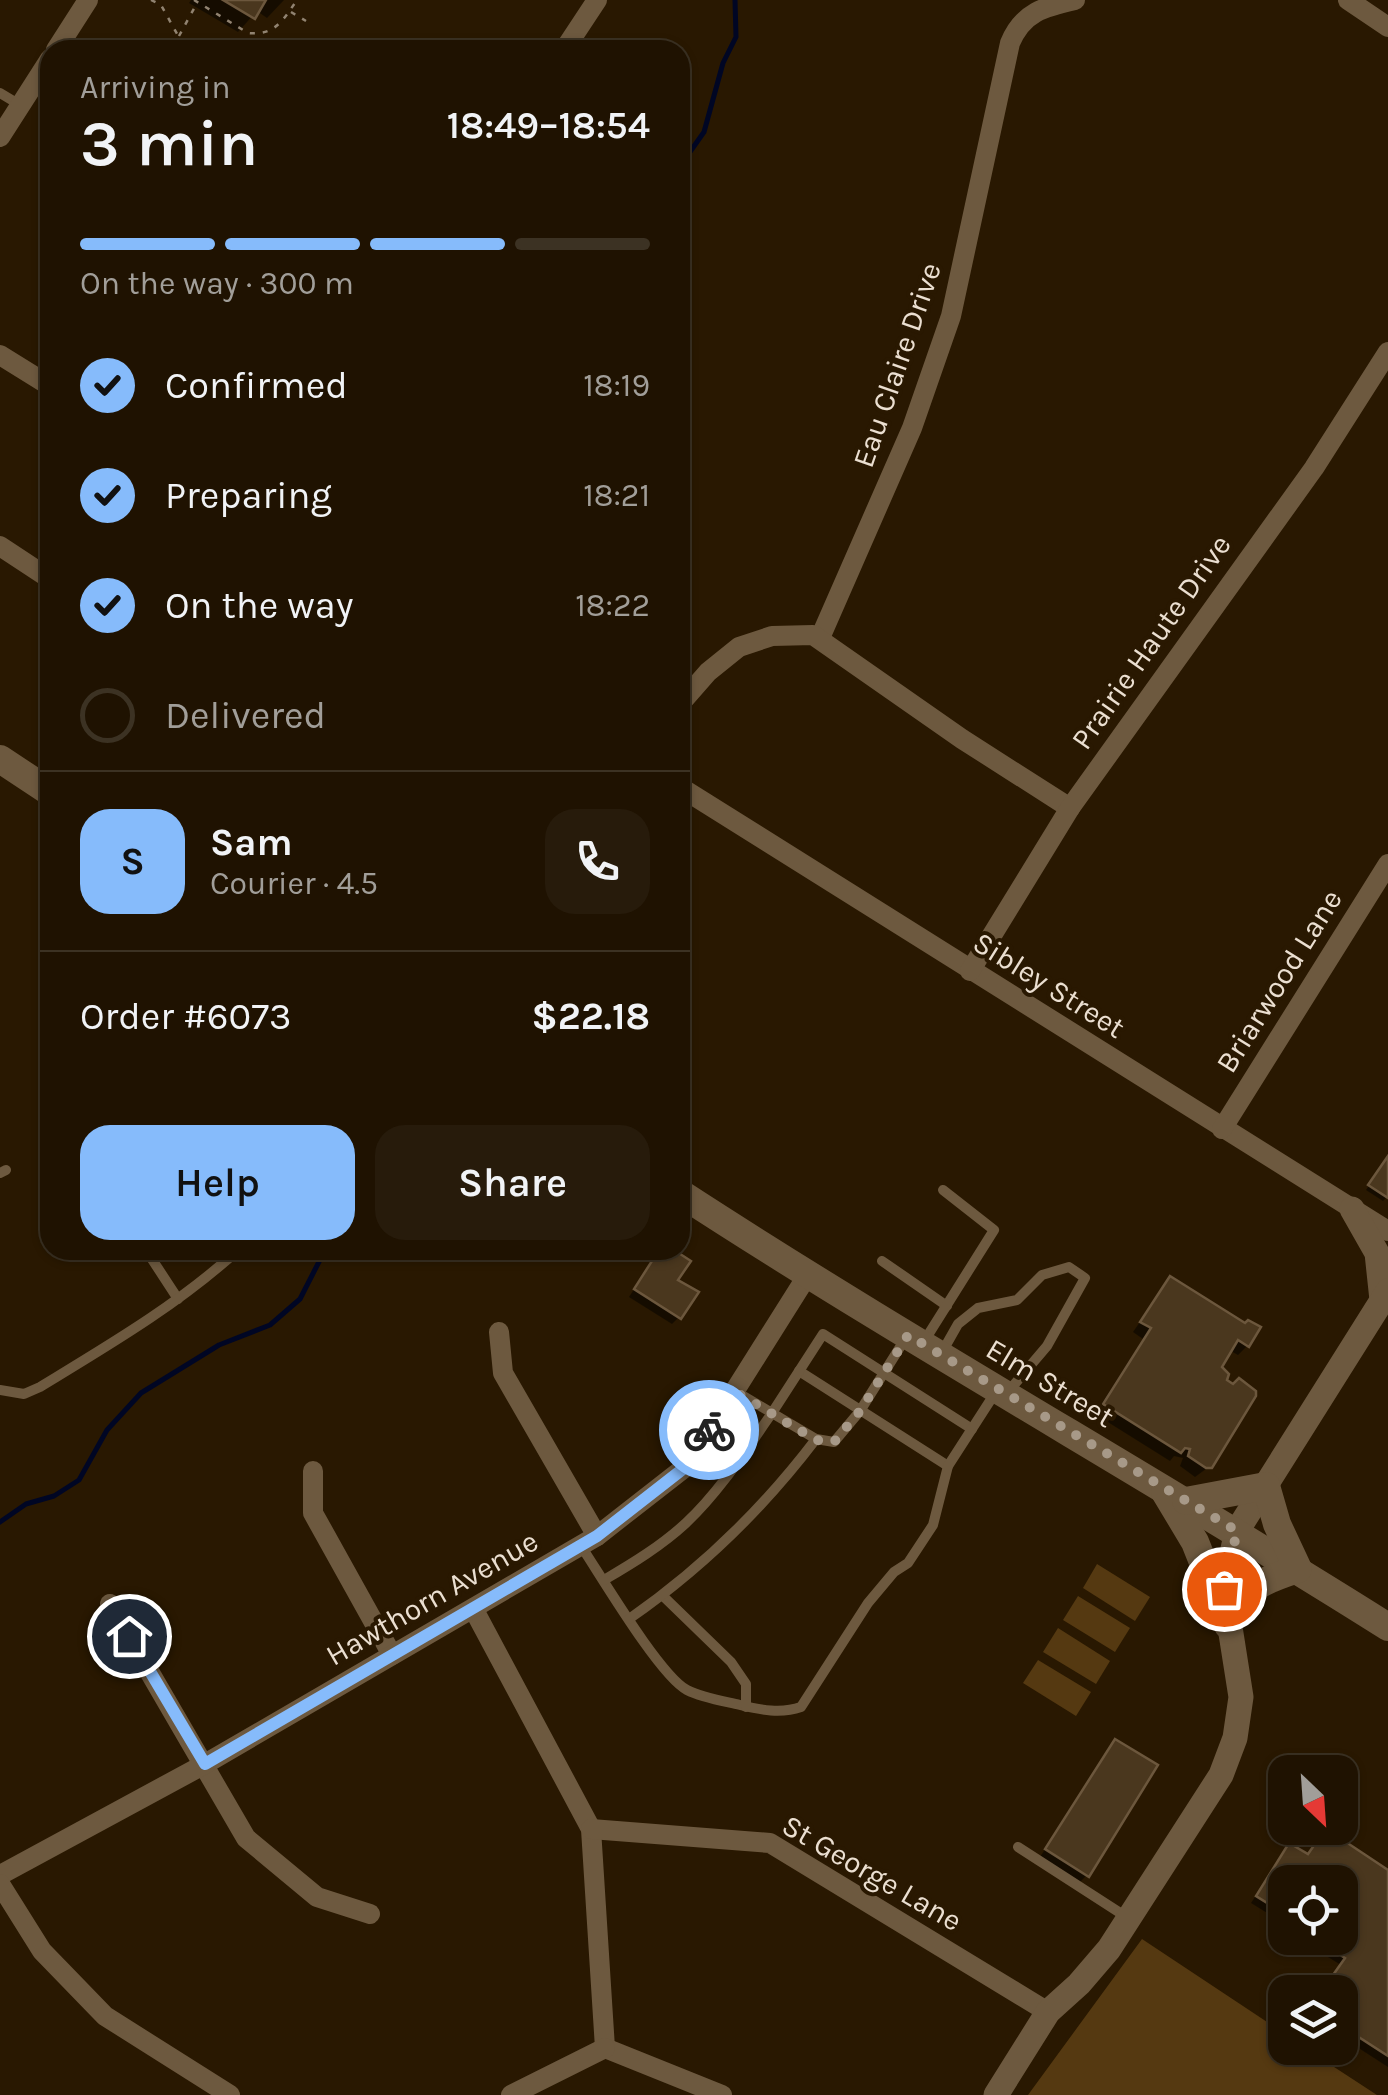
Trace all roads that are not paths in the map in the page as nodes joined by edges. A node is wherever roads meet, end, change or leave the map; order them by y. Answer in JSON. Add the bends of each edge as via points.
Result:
{"nodes":[{"id":1,"x":88,"y":0,"type":"edge"},
{"id":2,"x":597,"y":0,"type":"edge"},
{"id":3,"x":1075,"y":0,"type":"edge"},
{"id":4,"x":1348,"y":0,"type":"edge"},
{"id":5,"x":1388,"y":26,"type":"edge"},
{"id":6,"x":62,"y":40,"type":"edge"},
{"id":7,"x":571,"y":40,"type":"edge"},
{"id":8,"x":40,"y":74,"type":"edge"},
{"id":9,"x":0,"y":93,"type":"edge"},
{"id":10,"x":20,"y":105,"type":"junction"},
{"id":11,"x":0,"y":136,"type":"edge"},
{"id":12,"x":1388,"y":352,"type":"edge"},
{"id":13,"x":0,"y":355,"type":"edge"},
{"id":14,"x":40,"y":380,"type":"edge"},
{"id":15,"x":0,"y":546,"type":"edge"},
{"id":16,"x":40,"y":572,"type":"edge"},
{"id":17,"x":820,"y":638,"type":"junction"},
{"id":18,"x":690,"y":693,"type":"edge"},
{"id":19,"x":0,"y":759,"type":"edge"},
{"id":20,"x":40,"y":785,"type":"edge"},
{"id":21,"x":690,"y":793,"type":"edge"},
{"id":22,"x":1070,"y":808,"type":"junction"},
{"id":23,"x":1388,"y":864,"type":"edge"},
{"id":24,"x":970,"y":971,"type":"junction"},
{"id":25,"x":1222,"y":1129,"type":"junction"},
{"id":26,"x":943,"y":1190,"type":"dead end"},
{"id":27,"x":690,"y":1200,"type":"edge"},
{"id":28,"x":1352,"y":1209,"type":"junction"},
{"id":29,"x":1388,"y":1231,"type":"edge"},
{"id":30,"x":153,"y":1260,"type":"edge"},
{"id":31,"x":227,"y":1260,"type":"edge"},
{"id":32,"x":882,"y":1261,"type":"dead end"},
{"id":33,"x":807,"y":1276,"type":"junction"},
{"id":34,"x":1385,"y":1296,"type":"edge"},
{"id":35,"x":178,"y":1298,"type":"junction"},
{"id":36,"x":947,"y":1306,"type":"junction"},
{"id":37,"x":499,"y":1332,"type":"dead end"},
{"id":38,"x":923,"y":1345,"type":"junction"},
{"id":39,"x":799,"y":1371,"type":"junction"},
{"id":40,"x":884,"y":1373,"type":"junction"},
{"id":41,"x":0,"y":1390,"type":"edge"},
{"id":42,"x":734,"y":1391,"type":"junction"},
{"id":43,"x":1002,"y":1392,"type":"junction"},
{"id":44,"x":860,"y":1411,"type":"junction"},
{"id":45,"x":772,"y":1413,"type":"junction"},
{"id":46,"x":972,"y":1429,"type":"junction"},
{"id":47,"x":816,"y":1440,"type":"junction"},
{"id":48,"x":948,"y":1466,"type":"junction"},
{"id":49,"x":313,"y":1472,"type":"dead end"},
{"id":50,"x":1266,"y":1486,"type":"junction"},
{"id":51,"x":1173,"y":1493,"type":"junction"},
{"id":52,"x":1237,"y":1531,"type":"junction"},
{"id":53,"x":589,"y":1541,"type":"junction"},
{"id":54,"x":1298,"y":1570,"type":"junction"},
{"id":55,"x":604,"y":1580,"type":"junction"},
{"id":56,"x":663,"y":1596,"type":"junction"},
{"id":57,"x":110,"y":1604,"type":"dead end"},
{"id":58,"x":474,"y":1610,"type":"junction"},
{"id":59,"x":629,"y":1619,"type":"junction"},
{"id":60,"x":1228,"y":1625,"type":"junction"},
{"id":61,"x":1388,"y":1627,"type":"edge"},
{"id":62,"x":392,"y":1655,"type":"junction"},
{"id":63,"x":746,"y":1706,"type":"junction"},
{"id":64,"x":205,"y":1764,"type":"junction"},
{"id":65,"x":591,"y":1829,"type":"junction"},
{"id":66,"x":1018,"y":1847,"type":"dead end"},
{"id":67,"x":0,"y":1875,"type":"edge"},
{"id":68,"x":0,"y":1884,"type":"edge"},
{"id":69,"x":370,"y":1914,"type":"dead end"},
{"id":70,"x":1129,"y":1919,"type":"junction"},
{"id":71,"x":1048,"y":2012,"type":"junction"},
{"id":72,"x":605,"y":2048,"type":"junction"},
{"id":73,"x":230,"y":2095,"type":"edge"},
{"id":74,"x":511,"y":2095,"type":"edge"},
{"id":75,"x":722,"y":2095,"type":"edge"},
{"id":76,"x":996,"y":2095,"type":"edge"}],
"edges":[{"from":1,"to":6,"type":"street"},
{"from":2,"to":7,"type":"street"},
{"from":3,"to":17,"type":"street","name":"Eau Claire Drive","via":[[1024,18],[1010,43],[946,332],[912,428]]},
{"from":4,"to":5,"type":"street"},
{"from":8,"to":10,"type":"street"},
{"from":9,"to":10,"type":"lane"},
{"from":10,"to":11,"type":"street"},
{"from":12,"to":22,"type":"street","name":"Prairie Haute Drive","via":[[1314,468]]},
{"from":13,"to":14,"type":"street"},
{"from":15,"to":16,"type":"street"},
{"from":17,"to":18,"type":"street","via":[[790,634],[740,647]]},
{"from":17,"to":22,"type":"street"},
{"from":19,"to":20,"type":"main road"},
{"from":21,"to":24,"type":"street","name":"Sibley Street"},
{"from":22,"to":24,"type":"street","name":"Prairie Haute Drive"},
{"from":23,"to":25,"type":"street","name":"Briarwood Lane"},
{"from":24,"to":25,"type":"street","name":"Sibley Street"},
{"from":25,"to":28,"type":"street","name":"Sibley Street"},
{"from":26,"to":36,"type":"lane","via":[[994,1230]]},
{"from":27,"to":33,"type":"main road","name":"Elm Street"},
{"from":28,"to":29,"type":"street","name":"Sibley Street"},
{"from":28,"to":34,"type":"street","via":[[1377,1253]]},
{"from":30,"to":35,"type":"lane"},
{"from":31,"to":35,"type":"lane"},
{"from":32,"to":36,"type":"lane"},
{"from":33,"to":38,"type":"main road","name":"Elm Street"},
{"from":33,"to":42,"type":"street","name":"Hawthorn Avenue"},
{"from":34,"to":50,"type":"street"},
{"from":35,"to":41,"type":"lane","via":[[40,1388],[24,1394]]},
{"from":36,"to":38,"type":"lane"},
{"from":37,"to":53,"type":"street","via":[[504,1373]]},
{"from":38,"to":40,"type":"lane"},
{"from":38,"to":43,"type":"main road","name":"Elm Street"},
{"from":38,"to":43,"type":"lane","via":[[952,1332],[978,1308],[1017,1300],[1042,1274],[1069,1267],[1085,1278],[1046,1346]]},
{"from":39,"to":40,"type":"lane","via":[[823,1334]]},
{"from":39,"to":44,"type":"lane"},
{"from":39,"to":45,"type":"lane"},
{"from":40,"to":44,"type":"lane"},
{"from":40,"to":46,"type":"lane"},
{"from":42,"to":45,"type":"lane"},
{"from":42,"to":53,"type":"street","name":"Hawthorn Avenue","via":[[688,1465]]},
{"from":43,"to":46,"type":"lane"},
{"from":43,"to":51,"type":"main road","name":"Elm Street"},
{"from":44,"to":47,"type":"lane","via":[[834,1442]]},
{"from":44,"to":48,"type":"lane"},
{"from":45,"to":47,"type":"lane"},
{"from":45,"to":55,"type":"lane","via":[[688,1522]]},
{"from":46,"to":48,"type":"lane"},
{"from":47,"to":56,"type":"lane","via":[[740,1528]]},
{"from":48,"to":63,"type":"lane","via":[[934,1525],[868,1603],[801,1707],[788,1712]]},
{"from":49,"to":62,"type":"street","via":[[313,1512]]},
{"from":50,"to":51,"type":"main road"},
{"from":50,"to":52,"type":"street"},
{"from":50,"to":54,"type":"main road"},
{"from":51,"to":52,"type":"main road","name":"Elm Street"},
{"from":51,"to":60,"type":"main road"},
{"from":52,"to":54,"type":"main road","name":"Elm Street"},
{"from":52,"to":60,"type":"street","via":[[1224,1589]]},
{"from":53,"to":55,"type":"lane"},
{"from":53,"to":58,"type":"street","name":"Hawthorn Avenue"},
{"from":54,"to":60,"type":"main road","via":[[1252,1588]]},
{"from":54,"to":61,"type":"main road","name":"Elm Street"},
{"from":55,"to":59,"type":"lane"},
{"from":56,"to":59,"type":"lane"},
{"from":56,"to":63,"type":"lane","via":[[730,1662],[746,1684]]},
{"from":57,"to":64,"type":"street"},
{"from":58,"to":62,"type":"street","name":"Hawthorn Avenue"},
{"from":58,"to":65,"type":"street"},
{"from":59,"to":63,"type":"lane","via":[[686,1690]]},
{"from":60,"to":70,"type":"street","via":[[1241,1697],[1235,1738],[1221,1775]]},
{"from":62,"to":64,"type":"street","name":"Hawthorn Avenue"},
{"from":64,"to":67,"type":"street","name":"Hawthorn Avenue"},
{"from":64,"to":69,"type":"street","via":[[246,1838],[317,1897]]},
{"from":65,"to":71,"type":"street","name":"St George Lane","via":[[770,1843]]},
{"from":65,"to":72,"type":"street"},
{"from":66,"to":70,"type":"lane"},
{"from":68,"to":73,"type":"street","via":[[42,1951],[105,2016]]},
{"from":70,"to":71,"type":"street"},
{"from":71,"to":76,"type":"street"},
{"from":72,"to":74,"type":"street"},
{"from":72,"to":75,"type":"street"}]}
